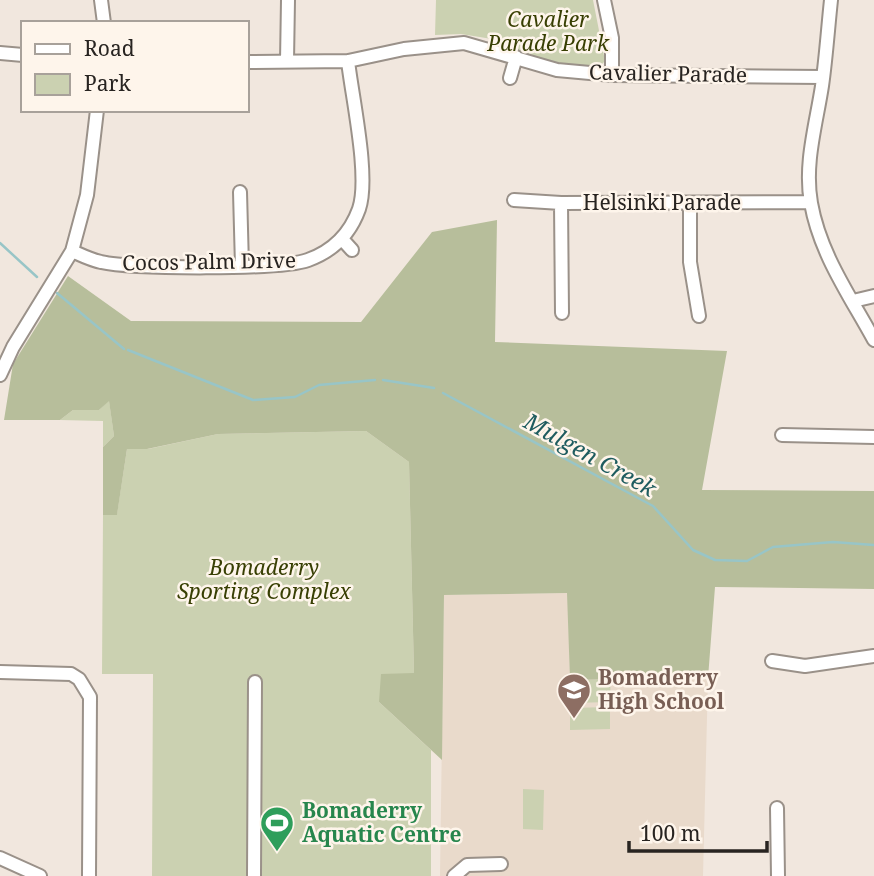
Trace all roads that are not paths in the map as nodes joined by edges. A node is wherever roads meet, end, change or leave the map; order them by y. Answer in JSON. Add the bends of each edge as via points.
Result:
{"nodes":[{"id":1,"x":101,"y":0,"type":"edge"},
{"id":2,"x":288,"y":0,"type":"edge"},
{"id":3,"x":604,"y":0,"type":"edge"},
{"id":4,"x":831,"y":0,"type":"edge"},
{"id":5,"x":104,"y":21,"type":"edge"},
{"id":6,"x":0,"y":53,"type":"edge"},
{"id":7,"x":21,"y":55,"type":"edge"},
{"id":8,"x":516,"y":57,"type":"junction"},
{"id":9,"x":287,"y":61,"type":"junction"},
{"id":10,"x":348,"y":61,"type":"junction"},
{"id":11,"x":248,"y":62,"type":"edge"},
{"id":12,"x":612,"y":75,"type":"junction"},
{"id":13,"x":822,"y":77,"type":"junction"},
{"id":14,"x":510,"y":78,"type":"dead end"},
{"id":15,"x":97,"y":112,"type":"edge"},
{"id":16,"x":240,"y":192,"type":"dead end"},
{"id":17,"x":514,"y":200,"type":"dead end"},
{"id":18,"x":810,"y":202,"type":"junction"},
{"id":19,"x":561,"y":203,"type":"junction"},
{"id":20,"x":690,"y":203,"type":"junction"},
{"id":21,"x":342,"y":239,"type":"junction"},
{"id":22,"x":352,"y":250,"type":"dead end"},
{"id":23,"x":72,"y":251,"type":"junction"},
{"id":24,"x":242,"y":266,"type":"junction"},
{"id":25,"x":874,"y":296,"type":"edge"},
{"id":26,"x":853,"y":301,"type":"junction"},
{"id":27,"x":562,"y":313,"type":"dead end"},
{"id":28,"x":699,"y":316,"type":"dead end"},
{"id":29,"x":874,"y":340,"type":"edge"},
{"id":30,"x":0,"y":375,"type":"edge"},
{"id":31,"x":782,"y":435,"type":"dead end"},
{"id":32,"x":874,"y":437,"type":"edge"},
{"id":33,"x":874,"y":656,"type":"edge"},
{"id":34,"x":772,"y":661,"type":"dead end"},
{"id":35,"x":0,"y":672,"type":"edge"},
{"id":36,"x":255,"y":682,"type":"dead end"},
{"id":37,"x":777,"y":808,"type":"dead end"},
{"id":38,"x":0,"y":858,"type":"edge"},
{"id":39,"x":501,"y":864,"type":"dead end"},
{"id":40,"x":40,"y":876,"type":"edge"},
{"id":41,"x":89,"y":876,"type":"edge"},
{"id":42,"x":254,"y":876,"type":"edge"},
{"id":43,"x":454,"y":876,"type":"edge"},
{"id":44,"x":778,"y":876,"type":"edge"}],
"edges":[{"from":1,"to":5,"type":"street"},
{"from":2,"to":9,"type":"street"},
{"from":3,"to":12,"type":"street","via":[[612,38]]},
{"from":4,"to":13,"type":"street"},
{"from":6,"to":7,"type":"street"},
{"from":8,"to":10,"type":"street","name":"Cavalier Parade","via":[[464,43]]},
{"from":8,"to":12,"type":"street","name":"Cavalier Parade","via":[[541,68]]},
{"from":8,"to":14,"type":"street"},
{"from":9,"to":10,"type":"street","name":"Cavalier Parade"},
{"from":9,"to":11,"type":"street","name":"Cavalier Parade"},
{"from":10,"to":21,"type":"street","via":[[363,184],[359,207]]},
{"from":12,"to":13,"type":"street","name":"Cavalier Parade"},
{"from":13,"to":18,"type":"street","via":[[810,145]]},
{"from":15,"to":23,"type":"street","via":[[87,195]]},
{"from":16,"to":24,"type":"street"},
{"from":17,"to":19,"type":"street","name":"Helsinki Parade"},
{"from":18,"to":20,"type":"street","name":"Helsinki Parade"},
{"from":18,"to":26,"type":"street","via":[[835,274]]},
{"from":19,"to":20,"type":"street","name":"Helsinki Parade"},
{"from":19,"to":27,"type":"street"},
{"from":20,"to":28,"type":"street","via":[[690,262]]},
{"from":21,"to":22,"type":"street"},
{"from":21,"to":24,"type":"street","name":"Cocos Palm Drive","via":[[306,261]]},
{"from":23,"to":24,"type":"street","name":"Cocos Palm Drive","via":[[102,262]]},
{"from":23,"to":30,"type":"street"},
{"from":25,"to":26,"type":"street"},
{"from":26,"to":29,"type":"street"},
{"from":31,"to":32,"type":"street"},
{"from":33,"to":34,"type":"street","via":[[804,666]]},
{"from":35,"to":41,"type":"street","via":[[71,674],[90,697]]},
{"from":36,"to":42,"type":"street"},
{"from":37,"to":44,"type":"street"},
{"from":38,"to":40,"type":"street"},
{"from":39,"to":43,"type":"street","via":[[467,865]]}]}
